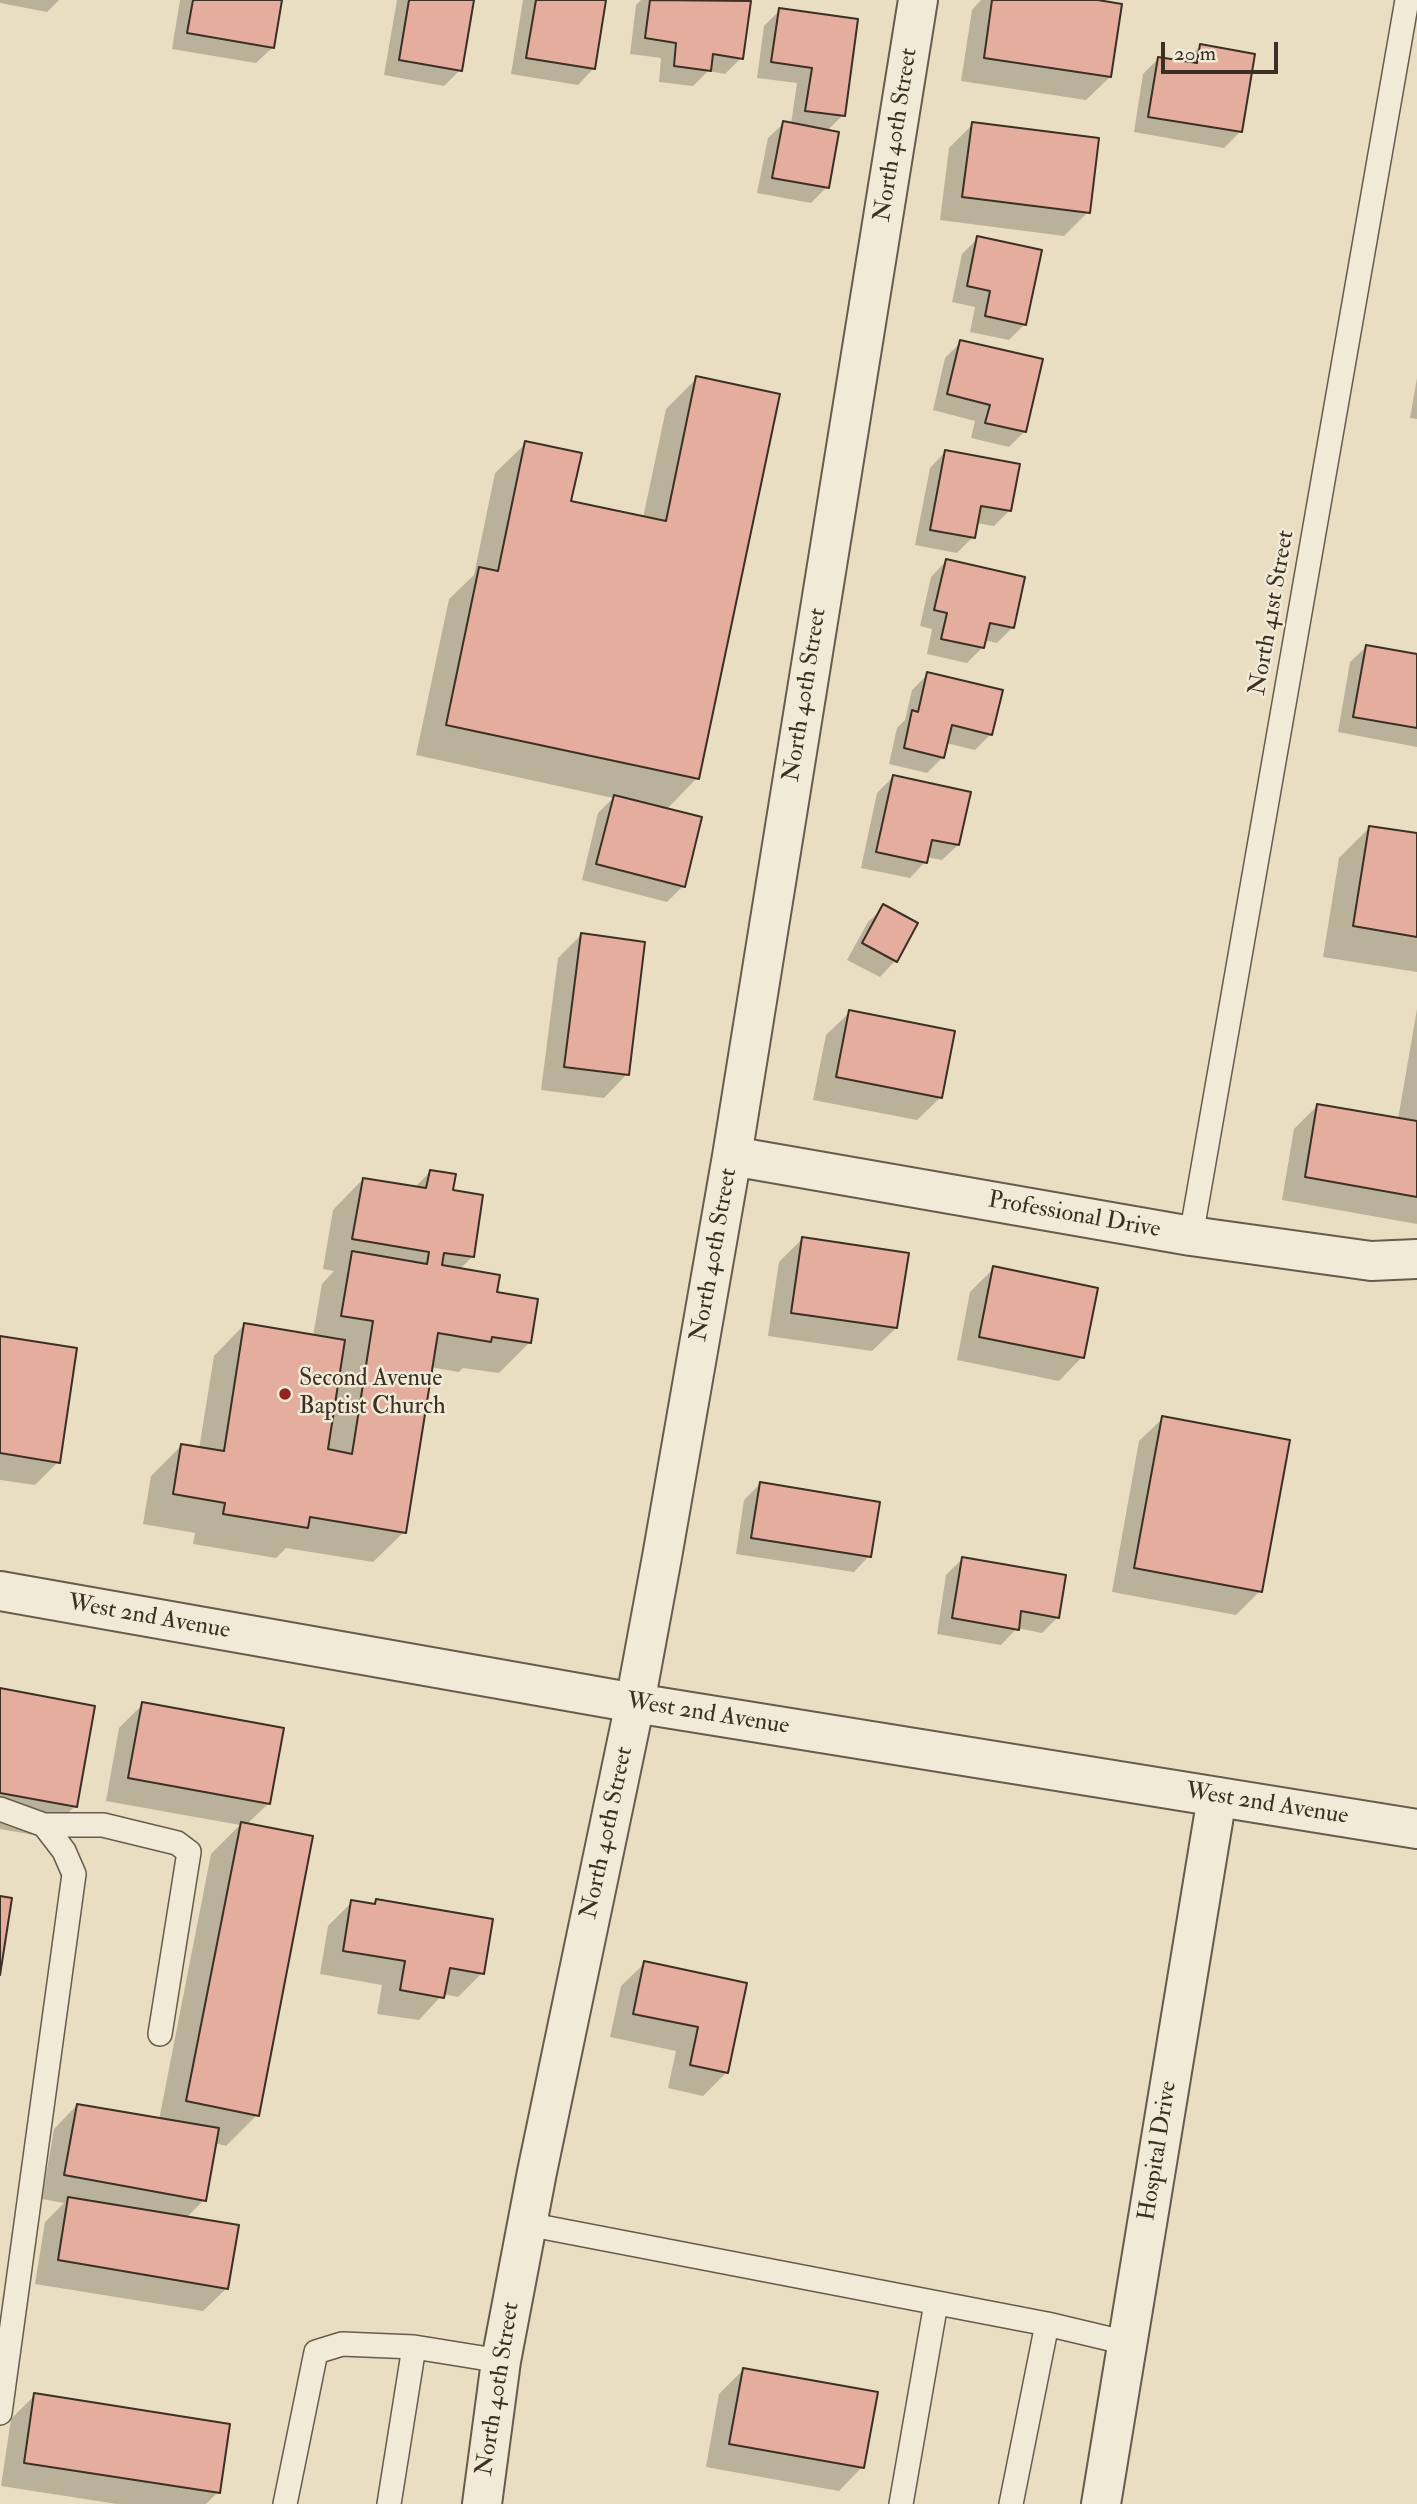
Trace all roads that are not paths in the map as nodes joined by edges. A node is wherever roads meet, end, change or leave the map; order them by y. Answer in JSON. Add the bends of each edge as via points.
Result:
{"nodes":[{"id":1,"x":918,"y":0,"type":"edge"},
{"id":2,"x":1407,"y":0,"type":"edge"},
{"id":3,"x":732,"y":1156,"type":"junction"},
{"id":4,"x":1191,"y":1236,"type":"junction"},
{"id":5,"x":1417,"y":1259,"type":"edge"},
{"id":6,"x":0,"y":1591,"type":"edge"},
{"id":7,"x":635,"y":1703,"type":"junction"},
{"id":8,"x":1217,"y":1797,"type":"junction"},
{"id":9,"x":0,"y":1808,"type":"edge"},
{"id":10,"x":44,"y":1825,"type":"junction"},
{"id":11,"x":1417,"y":1829,"type":"edge"},
{"id":12,"x":159,"y":2034,"type":"dead end"},
{"id":13,"x":527,"y":2224,"type":"junction"},
{"id":14,"x":936,"y":2303,"type":"junction"},
{"id":15,"x":1047,"y":2324,"type":"junction"},
{"id":16,"x":1127,"y":2343,"type":"junction"},
{"id":17,"x":414,"y":2347,"type":"junction"},
{"id":18,"x":501,"y":2361,"type":"junction"},
{"id":19,"x":0,"y":2413,"type":"edge"},
{"id":20,"x":285,"y":2504,"type":"edge"},
{"id":21,"x":389,"y":2504,"type":"edge"},
{"id":22,"x":482,"y":2504,"type":"edge"},
{"id":23,"x":901,"y":2504,"type":"edge"},
{"id":24,"x":1011,"y":2504,"type":"edge"},
{"id":25,"x":1101,"y":2504,"type":"edge"}],
"edges":[{"from":1,"to":3,"type":"street","name":"North 40th Street"},
{"from":2,"to":4,"type":"lane","name":"North 41st Street"},
{"from":3,"to":4,"type":"street","name":"Professional Drive"},
{"from":3,"to":7,"type":"street","name":"North 40th Street"},
{"from":4,"to":5,"type":"street","name":"Professional Drive","via":[[1371,1261]]},
{"from":6,"to":7,"type":"street","name":"West 2nd Avenue"},
{"from":7,"to":8,"type":"street","name":"West 2nd Avenue"},
{"from":7,"to":13,"type":"street","name":"North 40th Street"},
{"from":8,"to":11,"type":"street","name":"West 2nd Avenue"},
{"from":8,"to":16,"type":"street","name":"Hospital Drive"},
{"from":9,"to":10,"type":"lane"},
{"from":10,"to":12,"type":"lane","via":[[103,1825],[177,1843],[188,1852]]},
{"from":10,"to":19,"type":"lane","via":[[74,1874]]},
{"from":13,"to":14,"type":"lane"},
{"from":13,"to":18,"type":"street","name":"North 40th Street"},
{"from":14,"to":15,"type":"lane"},
{"from":14,"to":23,"type":"lane"},
{"from":15,"to":16,"type":"lane"},
{"from":15,"to":24,"type":"lane"},
{"from":16,"to":25,"type":"street","name":"Hospital Drive"},
{"from":17,"to":18,"type":"lane"},
{"from":17,"to":20,"type":"lane","via":[[342,2344],[316,2352]]},
{"from":17,"to":21,"type":"lane"},
{"from":18,"to":22,"type":"street","name":"North 40th Street"}]}
